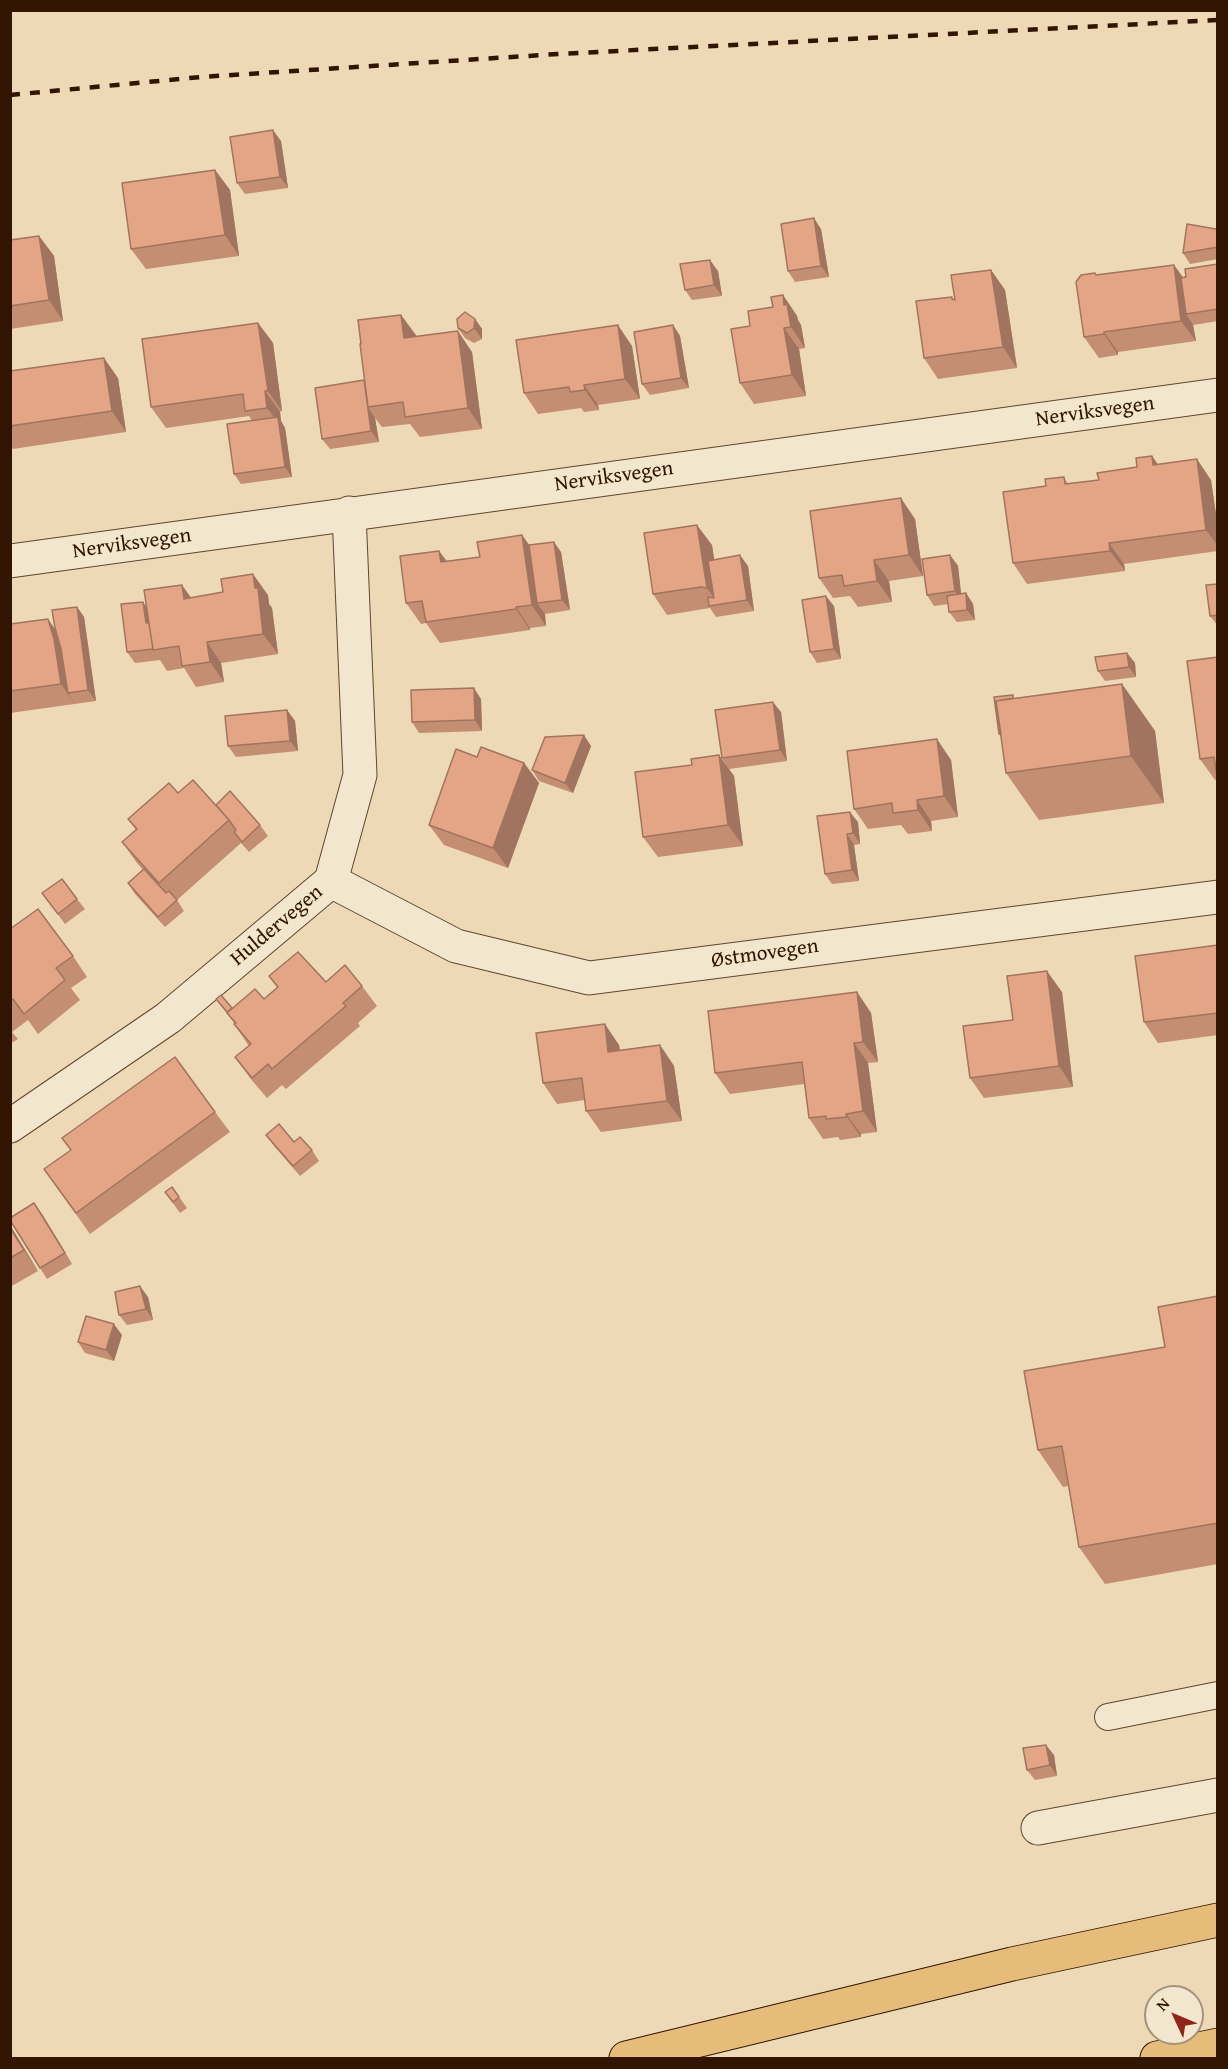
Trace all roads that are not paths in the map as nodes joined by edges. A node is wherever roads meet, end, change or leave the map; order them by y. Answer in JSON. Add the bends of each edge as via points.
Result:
{"nodes":[{"id":1,"x":1218,"y":395,"type":"edge"},
{"id":2,"x":349,"y":513,"type":"junction"},
{"id":3,"x":10,"y":561,"type":"edge"},
{"id":4,"x":331,"y":881,"type":"junction"},
{"id":5,"x":1218,"y":897,"type":"edge"},
{"id":6,"x":10,"y":1126,"type":"edge"},
{"id":7,"x":1218,"y":1695,"type":"edge"},
{"id":8,"x":1108,"y":1717,"type":"dead end"},
{"id":9,"x":1218,"y":1796,"type":"edge"},
{"id":10,"x":1038,"y":1828,"type":"dead end"},
{"id":11,"x":1218,"y":1920,"type":"edge"},
{"id":12,"x":1218,"y":2045,"type":"edge"},
{"id":13,"x":626,"y":2058,"type":"edge"},
{"id":14,"x":1157,"y":2058,"type":"edge"}],
"edges":[{"from":1,"to":2,"type":"street","name":"Nerviksvegen"},
{"from":2,"to":3,"type":"street","name":"Nerviksvegen"},
{"from":2,"to":4,"type":"street","name":"Huldervegen","via":[[360,776]]},
{"from":4,"to":5,"type":"street","name":"Østmovegen","via":[[456,946],[589,978]]},
{"from":4,"to":6,"type":"street","name":"Huldervegen","via":[[168,1018]]},
{"from":7,"to":8,"type":"lane"},
{"from":9,"to":10,"type":"street"},
{"from":11,"to":13,"type":"highway","via":[[1012,1964]]},
{"from":12,"to":14,"type":"highway"}]}
